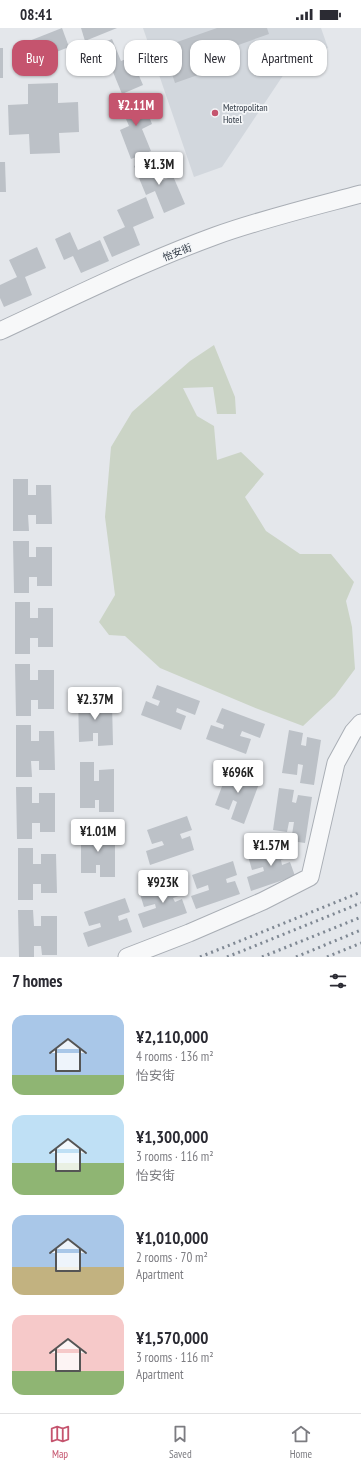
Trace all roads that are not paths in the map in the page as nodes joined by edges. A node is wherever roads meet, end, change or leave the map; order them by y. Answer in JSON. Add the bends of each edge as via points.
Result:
{"nodes":[{"id":1,"x":361,"y":194,"type":"edge"},
{"id":2,"x":0,"y":331,"type":"edge"},
{"id":3,"x":361,"y":723,"type":"edge"},
{"id":4,"x":127,"y":957,"type":"edge"}],
"edges":[{"from":1,"to":2,"type":"street","name":"怡安街","via":[[215,236],[121,275]]},
{"from":3,"to":4,"type":"street","via":[[353,732],[336,763],[310,877],[263,901]]}]}
